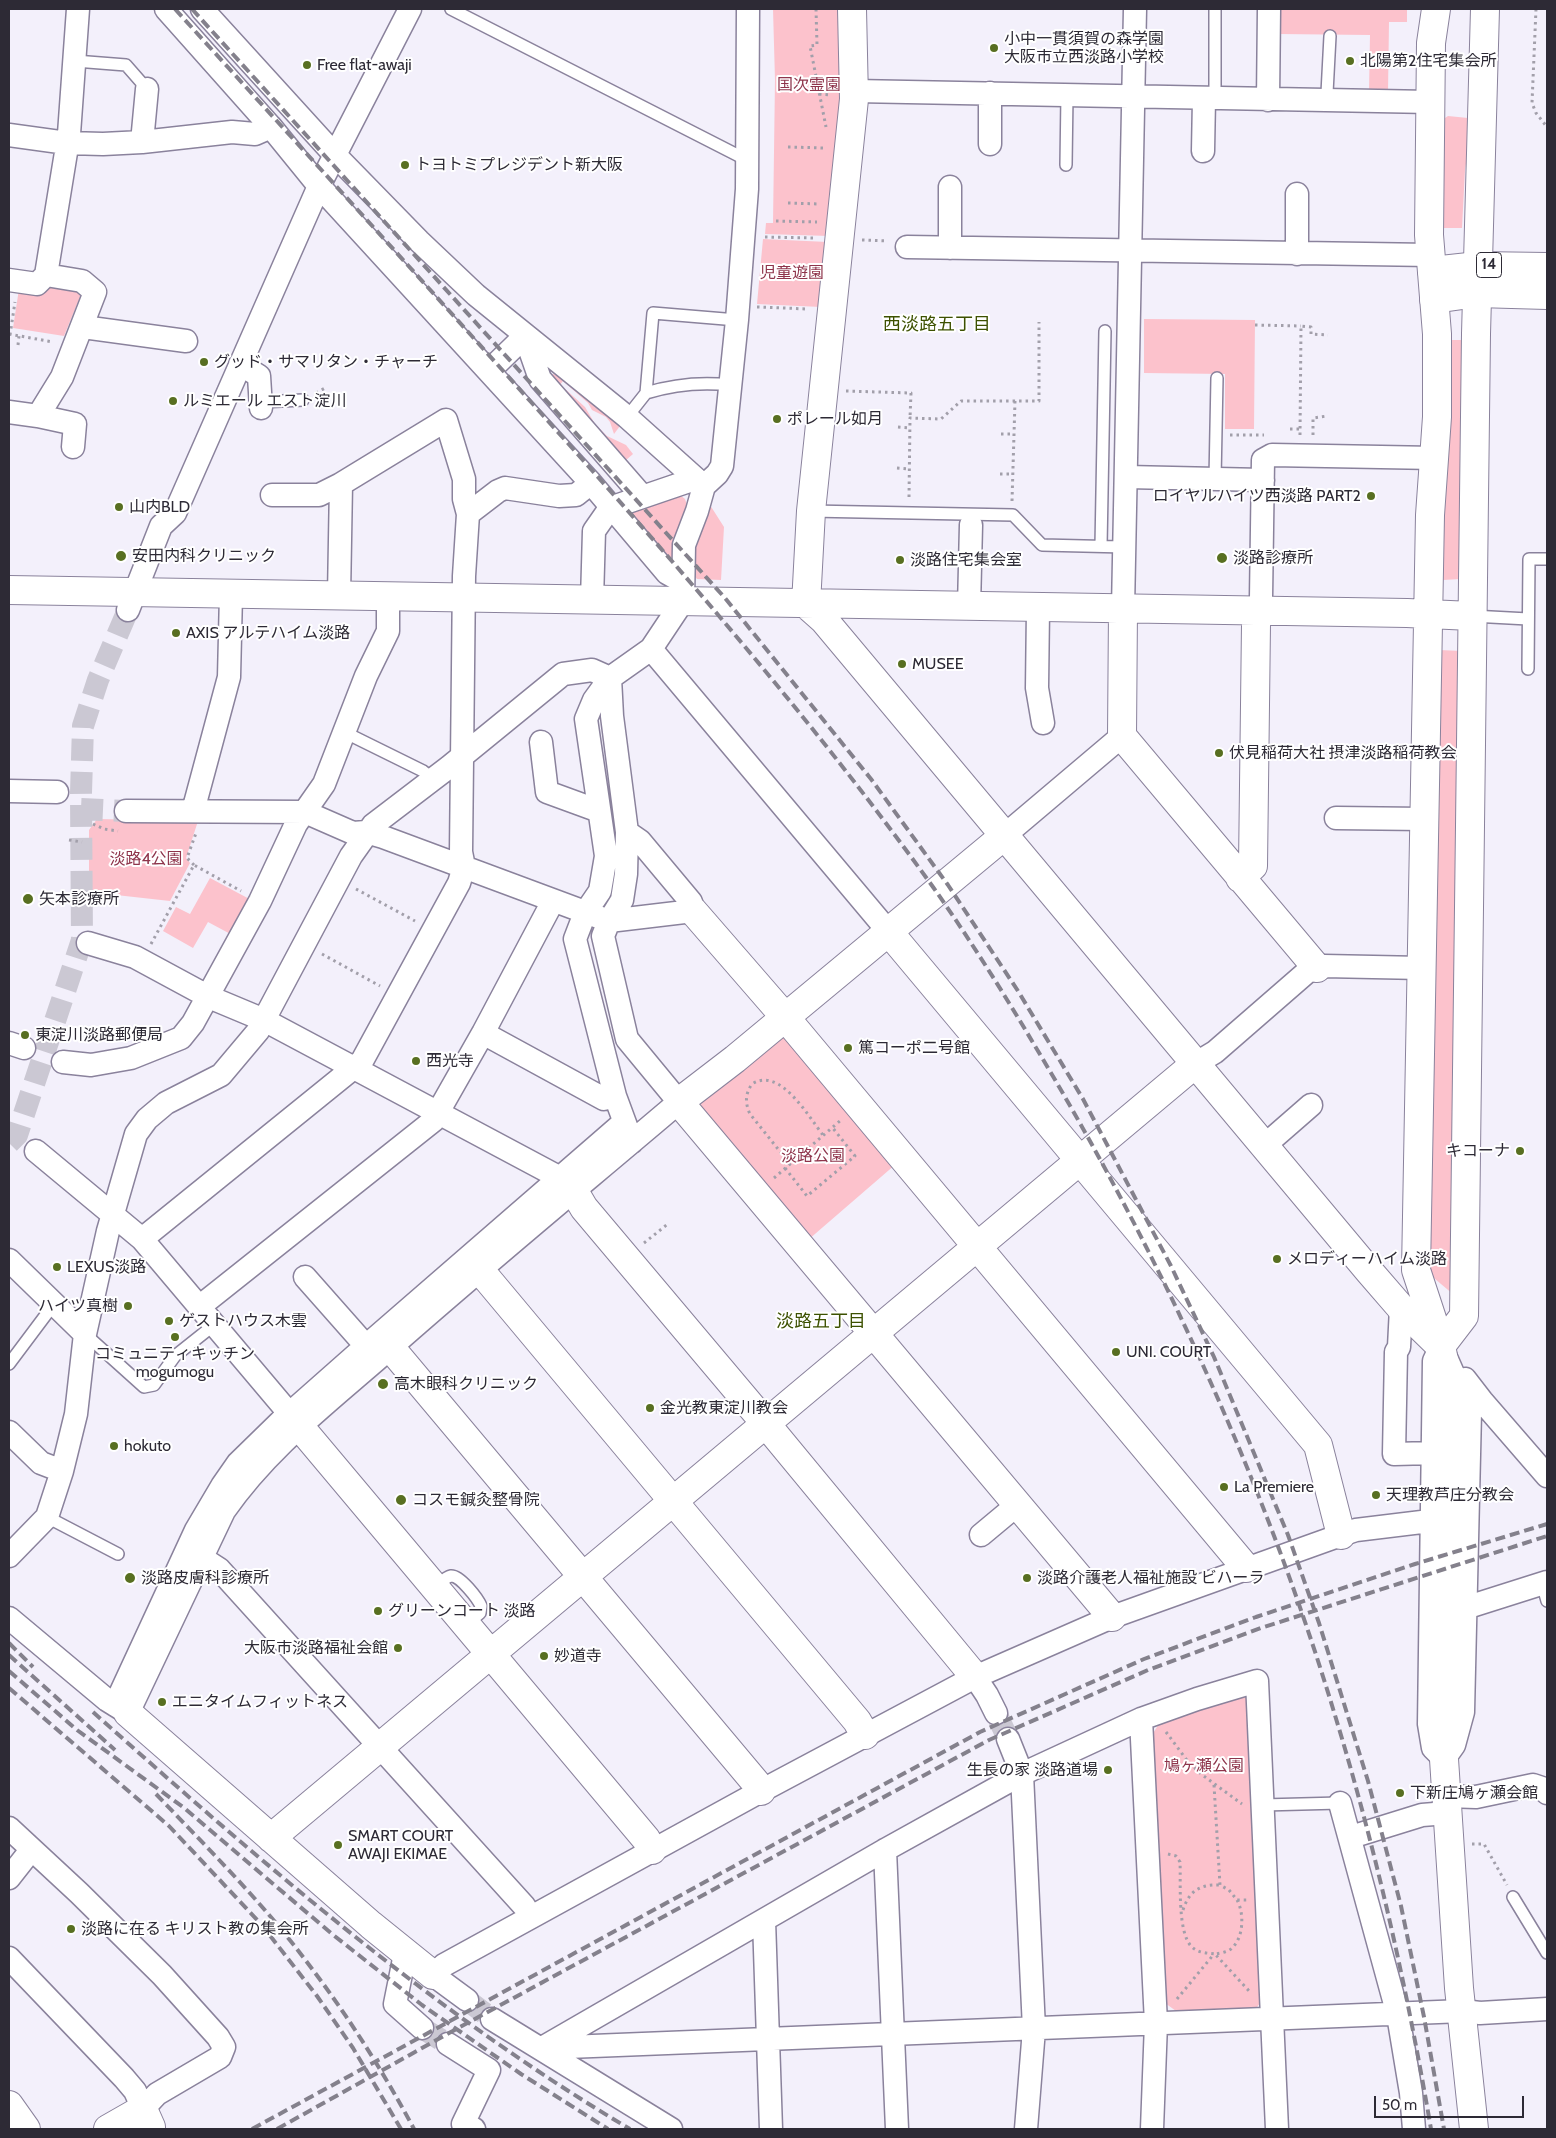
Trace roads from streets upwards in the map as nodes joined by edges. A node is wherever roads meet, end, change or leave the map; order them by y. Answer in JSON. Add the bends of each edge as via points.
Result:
{"nodes":[{"id":1,"x":78,"y":9,"type":"edge"},
{"id":2,"x":166,"y":9,"type":"edge"},
{"id":3,"x":202,"y":9,"type":"edge"},
{"id":4,"x":410,"y":9,"type":"edge"},
{"id":5,"x":748,"y":9,"type":"edge"},
{"id":6,"x":852,"y":9,"type":"edge"},
{"id":7,"x":1135,"y":9,"type":"edge"},
{"id":8,"x":1269,"y":9,"type":"edge"},
{"id":9,"x":1436,"y":9,"type":"edge"},
{"id":10,"x":1485,"y":9,"type":"edge"},
{"id":11,"x":231,"y":41,"type":"junction"},
{"id":12,"x":211,"y":60,"type":"junction"},
{"id":13,"x":147,"y":89,"type":"road end"},
{"id":14,"x":855,"y":91,"type":"junction"},
{"id":15,"x":990,"y":93,"type":"junction"},
{"id":16,"x":1134,"y":97,"type":"junction"},
{"id":17,"x":1209,"y":99,"type":"junction"},
{"id":18,"x":1268,"y":100,"type":"junction"},
{"id":19,"x":1430,"y":102,"type":"junction"},
{"id":20,"x":271,"y":127,"type":"junction"},
{"id":21,"x":9,"y":135,"type":"edge"},
{"id":22,"x":142,"y":142,"type":"junction"},
{"id":23,"x":67,"y":143,"type":"junction"},
{"id":24,"x":990,"y":144,"type":"dead end"},
{"id":25,"x":1203,"y":151,"type":"dead end"},
{"id":26,"x":334,"y":154,"type":"junction"},
{"id":27,"x":319,"y":186,"type":"junction"},
{"id":28,"x":950,"y":186,"type":"dead end"},
{"id":29,"x":1298,"y":194,"type":"dead end"},
{"id":30,"x":907,"y":247,"type":"road end"},
{"id":31,"x":950,"y":248,"type":"junction"},
{"id":32,"x":1131,"y":251,"type":"junction"},
{"id":33,"x":1296,"y":254,"type":"junction"},
{"id":34,"x":1431,"y":263,"type":"junction"},
{"id":35,"x":1478,"y":266,"type":"junction"},
{"id":36,"x":1547,"y":267,"type":"edge"},
{"id":37,"x":46,"y":275,"type":"junction"},
{"id":38,"x":13,"y":281,"type":"edge"},
{"id":39,"x":1477,"y":293,"type":"junction"},
{"id":40,"x":1547,"y":294,"type":"edge"},
{"id":41,"x":1434,"y":299,"type":"junction"},
{"id":42,"x":83,"y":327,"type":"junction"},
{"id":43,"x":525,"y":336,"type":"junction"},
{"id":44,"x":186,"y":341,"type":"dead end"},
{"id":45,"x":240,"y":364,"type":"junction"},
{"id":46,"x":489,"y":370,"type":"junction"},
{"id":47,"x":261,"y":405,"type":"road end"},
{"id":48,"x":9,"y":412,"type":"edge"},
{"id":49,"x":38,"y":416,"type":"junction"},
{"id":50,"x":73,"y":447,"type":"dead end"},
{"id":51,"x":1435,"y":458,"type":"junction"},
{"id":52,"x":1127,"y":476,"type":"junction"},
{"id":53,"x":1263,"y":480,"type":"junction"},
{"id":54,"x":700,"y":482,"type":"junction"},
{"id":55,"x":591,"y":483,"type":"junction"},
{"id":56,"x":340,"y":484,"type":"junction"},
{"id":57,"x":272,"y":495,"type":"dead end"},
{"id":58,"x":642,"y":496,"type":"junction"},
{"id":59,"x":610,"y":508,"type":"junction"},
{"id":60,"x":468,"y":514,"type":"junction"},
{"id":61,"x":972,"y":525,"type":"dead end"},
{"id":62,"x":9,"y":590,"type":"edge"},
{"id":63,"x":683,"y":592,"type":"junction"},
{"id":64,"x":231,"y":594,"type":"junction"},
{"id":65,"x":339,"y":596,"type":"junction"},
{"id":66,"x":388,"y":596,"type":"junction"},
{"id":67,"x":464,"y":599,"type":"junction"},
{"id":68,"x":592,"y":600,"type":"junction"},
{"id":69,"x":131,"y":601,"type":"junction"},
{"id":70,"x":806,"y":604,"type":"junction"},
{"id":71,"x":969,"y":607,"type":"junction"},
{"id":72,"x":1038,"y":609,"type":"junction"},
{"id":73,"x":1124,"y":609,"type":"junction"},
{"id":74,"x":1259,"y":611,"type":"junction"},
{"id":75,"x":1429,"y":614,"type":"junction"},
{"id":76,"x":1471,"y":616,"type":"junction"},
{"id":77,"x":651,"y":649,"type":"junction"},
{"id":78,"x":610,"y":678,"type":"junction"},
{"id":79,"x":1043,"y":723,"type":"dead end"},
{"id":80,"x":1122,"y":736,"type":"junction"},
{"id":81,"x":541,"y":742,"type":"dead end"},
{"id":82,"x":461,"y":757,"type":"junction"},
{"id":83,"x":9,"y":791,"type":"edge"},
{"id":84,"x":57,"y":792,"type":"dead end"},
{"id":85,"x":126,"y":811,"type":"tunnel mouth"},
{"id":86,"x":198,"y":811,"type":"junction"},
{"id":87,"x":598,"y":811,"type":"junction"},
{"id":88,"x":305,"y":812,"type":"junction"},
{"id":89,"x":1336,"y":818,"type":"dead end"},
{"id":90,"x":1425,"y":820,"type":"junction"},
{"id":91,"x":366,"y":832,"type":"junction"},
{"id":92,"x":627,"y":832,"type":"junction"},
{"id":93,"x":1005,"y":835,"type":"junction"},
{"id":94,"x":464,"y":867,"type":"junction"},
{"id":95,"x":1240,"y":878,"type":"junction"},
{"id":96,"x":554,"y":901,"type":"junction"},
{"id":97,"x":693,"y":911,"type":"junction"},
{"id":98,"x":585,"y":913,"type":"junction"},
{"id":99,"x":608,"y":921,"type":"junction"},
{"id":100,"x":888,"y":931,"type":"junction"},
{"id":101,"x":88,"y":943,"type":"dead end"},
{"id":102,"x":1317,"y":968,"type":"junction"},
{"id":103,"x":1422,"y":968,"type":"junction"},
{"id":104,"x":208,"y":997,"type":"junction"},
{"id":105,"x":786,"y":1017,"type":"junction"},
{"id":106,"x":264,"y":1020,"type":"junction"},
{"id":107,"x":483,"y":1033,"type":"junction"},
{"id":108,"x":63,"y":1062,"type":"dead end"},
{"id":109,"x":1195,"y":1064,"type":"junction"},
{"id":110,"x":355,"y":1068,"type":"junction"},
{"id":111,"x":614,"y":1096,"type":"junction"},
{"id":112,"x":679,"y":1102,"type":"junction"},
{"id":113,"x":1310,"y":1105,"type":"dead end"},
{"id":114,"x":438,"y":1113,"type":"junction"},
{"id":115,"x":627,"y":1133,"type":"junction"},
{"id":116,"x":1264,"y":1146,"type":"junction"},
{"id":117,"x":36,"y":1151,"type":"dead end"},
{"id":118,"x":1080,"y":1161,"type":"junction"},
{"id":119,"x":566,"y":1184,"type":"junction"},
{"id":120,"x":113,"y":1214,"type":"junction"},
{"id":121,"x":142,"y":1239,"type":"junction"},
{"id":122,"x":976,"y":1247,"type":"junction"},
{"id":123,"x":9,"y":1260,"type":"edge"},
{"id":124,"x":479,"y":1270,"type":"junction"},
{"id":125,"x":305,"y":1277,"type":"dead end"},
{"id":126,"x":199,"y":1307,"type":"junction"},
{"id":127,"x":1401,"y":1308,"type":"junction"},
{"id":128,"x":85,"y":1334,"type":"junction"},
{"id":129,"x":873,"y":1334,"type":"junction"},
{"id":130,"x":1441,"y":1346,"type":"junction"},
{"id":131,"x":378,"y":1347,"type":"junction"},
{"id":132,"x":295,"y":1421,"type":"junction"},
{"id":133,"x":766,"y":1424,"type":"junction"},
{"id":134,"x":11,"y":1440,"type":"edge"},
{"id":135,"x":1432,"y":1453,"type":"junction"},
{"id":136,"x":62,"y":1470,"type":"junction"},
{"id":137,"x":1547,"y":1476,"type":"edge"},
{"id":138,"x":674,"y":1501,"type":"junction"},
{"id":139,"x":1017,"y":1505,"type":"junction"},
{"id":140,"x":1430,"y":1521,"type":"junction"},
{"id":141,"x":981,"y":1535,"type":"dead end"},
{"id":142,"x":1341,"y":1535,"type":"junction"},
{"id":143,"x":9,"y":1556,"type":"edge"},
{"id":144,"x":202,"y":1558,"type":"junction"},
{"id":145,"x":1246,"y":1568,"type":"junction"},
{"id":146,"x":583,"y":1577,"type":"junction"},
{"id":147,"x":1545,"y":1589,"type":"edge"},
{"id":148,"x":1465,"y":1608,"type":"junction"},
{"id":149,"x":1112,"y":1617,"type":"junction"},
{"id":150,"x":9,"y":1618,"type":"edge"},
{"id":151,"x":491,"y":1655,"type":"junction"},
{"id":152,"x":975,"y":1677,"type":"junction"},
{"id":153,"x":122,"y":1709,"type":"junction"},
{"id":154,"x":996,"y":1713,"type":"tunnel mouth"},
{"id":155,"x":1141,"y":1719,"type":"junction"},
{"id":156,"x":865,"y":1735,"type":"junction"},
{"id":157,"x":1008,"y":1739,"type":"tunnel mouth"},
{"id":158,"x":381,"y":1748,"type":"junction"},
{"id":159,"x":1444,"y":1759,"type":"junction"},
{"id":160,"x":1022,"y":1774,"type":"junction"},
{"id":161,"x":761,"y":1791,"type":"junction"},
{"id":162,"x":1547,"y":1793,"type":"edge"},
{"id":163,"x":1340,"y":1803,"type":"road end"},
{"id":164,"x":1446,"y":1805,"type":"junction"},
{"id":165,"x":9,"y":1828,"type":"edge"},
{"id":166,"x":1351,"y":1836,"type":"junction"},
{"id":167,"x":271,"y":1838,"type":"junction"},
{"id":168,"x":31,"y":1850,"type":"junction"},
{"id":169,"x":652,"y":1850,"type":"junction"},
{"id":170,"x":885,"y":1850,"type":"junction"},
{"id":171,"x":9,"y":1878,"type":"edge"},
{"id":172,"x":531,"y":1917,"type":"junction"},
{"id":173,"x":764,"y":1920,"type":"junction"},
{"id":174,"x":405,"y":1954,"type":"junction"},
{"id":175,"x":9,"y":1958,"type":"edge"},
{"id":176,"x":433,"y":1975,"type":"junction"},
{"id":177,"x":467,"y":2000,"type":"tunnel mouth"},
{"id":178,"x":1547,"y":2009,"type":"edge"},
{"id":179,"x":1463,"y":2011,"type":"junction"},
{"id":180,"x":1398,"y":2015,"type":"junction"},
{"id":181,"x":492,"y":2019,"type":"tunnel mouth"},
{"id":182,"x":1274,"y":2020,"type":"junction"},
{"id":183,"x":1156,"y":2023,"type":"junction"},
{"id":184,"x":422,"y":2028,"type":"tunnel mouth"},
{"id":185,"x":1034,"y":2029,"type":"junction"},
{"id":186,"x":893,"y":2034,"type":"junction"},
{"id":187,"x":768,"y":2038,"type":"junction"},
{"id":188,"x":448,"y":2044,"type":"tunnel mouth"},
{"id":189,"x":542,"y":2048,"type":"junction"},
{"id":190,"x":9,"y":2105,"type":"edge"},
{"id":191,"x":149,"y":2122,"type":"edge"},
{"id":192,"x":26,"y":2129,"type":"edge"},
{"id":193,"x":108,"y":2129,"type":"edge"},
{"id":194,"x":474,"y":2129,"type":"edge"},
{"id":195,"x":671,"y":2129,"type":"edge"},
{"id":196,"x":771,"y":2129,"type":"edge"},
{"id":197,"x":897,"y":2129,"type":"edge"},
{"id":198,"x":1026,"y":2129,"type":"edge"},
{"id":199,"x":1152,"y":2129,"type":"edge"},
{"id":200,"x":1277,"y":2129,"type":"edge"},
{"id":201,"x":1414,"y":2129,"type":"edge"},
{"id":202,"x":1474,"y":2129,"type":"edge"}],
"edges":[{"from":1,"to":23,"type":"street"},
{"from":2,"to":12,"type":"street"},
{"from":3,"to":11,"type":"street"},
{"from":4,"to":26,"type":"street"},
{"from":5,"to":54,"type":"street","via":[[745,313],[730,385],[722,466],[717,474]]},
{"from":6,"to":14,"type":"street"},
{"from":7,"to":16,"type":"street"},
{"from":8,"to":18,"type":"street"},
{"from":9,"to":19,"type":"street"},
{"from":10,"to":35,"type":"street"},
{"from":11,"to":12,"type":"street"},
{"from":11,"to":26,"type":"street"},
{"from":12,"to":20,"type":"street"},
{"from":13,"to":22,"type":"street"},
{"from":14,"to":15,"type":"street"},
{"from":14,"to":70,"type":"street","via":[[830,230],[832,310],[811,511]]},
{"from":15,"to":16,"type":"street"},
{"from":15,"to":24,"type":"street"},
{"from":16,"to":17,"type":"street"},
{"from":16,"to":32,"type":"street"},
{"from":17,"to":18,"type":"street"},
{"from":17,"to":25,"type":"street"},
{"from":18,"to":19,"type":"street"},
{"from":19,"to":34,"type":"street"},
{"from":20,"to":22,"type":"street","via":[[255,134],[228,132]]},
{"from":20,"to":27,"type":"street"},
{"from":21,"to":23,"type":"street"},
{"from":22,"to":23,"type":"street"},
{"from":23,"to":37,"type":"street"},
{"from":26,"to":27,"type":"street"},
{"from":26,"to":43,"type":"street","via":[[419,241]]},
{"from":27,"to":45,"type":"street"},
{"from":27,"to":46,"type":"street"},
{"from":28,"to":31,"type":"street"},
{"from":29,"to":33,"type":"street"},
{"from":30,"to":31,"type":"street"},
{"from":31,"to":32,"type":"street"},
{"from":32,"to":33,"type":"street"},
{"from":32,"to":52,"type":"street"},
{"from":33,"to":34,"type":"street"},
{"from":34,"to":35,"type":"street","number":"14"},
{"from":34,"to":41,"type":"street"},
{"from":35,"to":36,"type":"street","number":"14"},
{"from":35,"to":39,"type":"street"},
{"from":37,"to":38,"type":"street","via":[[37,284]]},
{"from":37,"to":42,"type":"street","via":[[82,281],[95,292]]},
{"from":39,"to":40,"type":"street","number":"14"},
{"from":39,"to":41,"type":"street","number":"14"},
{"from":39,"to":76,"type":"street"},
{"from":41,"to":51,"type":"street","via":[[1437,334]]},
{"from":42,"to":44,"type":"street"},
{"from":42,"to":49,"type":"street","via":[[62,377]]},
{"from":43,"to":46,"type":"street"},
{"from":43,"to":54,"type":"street","via":[[627,417]]},
{"from":43,"to":58,"type":"street","via":[[540,379]]},
{"from":45,"to":47,"type":"street","via":[[259,376]]},
{"from":45,"to":69,"type":"street","via":[[175,513],[161,526]]},
{"from":46,"to":55,"type":"street"},
{"from":48,"to":49,"type":"street"},
{"from":49,"to":50,"type":"street","via":[[75,424]]},
{"from":51,"to":53,"type":"street","via":[[1272,454],[1264,460]]},
{"from":51,"to":75,"type":"street","via":[[1430,515]]},
{"from":52,"to":53,"type":"street"},
{"from":52,"to":73,"type":"street"},
{"from":53,"to":74,"type":"street"},
{"from":54,"to":58,"type":"street"},
{"from":54,"to":63,"type":"street","via":[[697,511],[684,545]]},
{"from":55,"to":59,"type":"street"},
{"from":55,"to":60,"type":"street","via":[[576,495],[559,496],[505,488]]},
{"from":56,"to":57,"type":"street","via":[[320,494]]},
{"from":56,"to":60,"type":"street","via":[[446,420],[464,479]]},
{"from":56,"to":65,"type":"street"},
{"from":58,"to":59,"type":"street"},
{"from":59,"to":63,"type":"street"},
{"from":59,"to":68,"type":"street","via":[[594,531]]},
{"from":60,"to":67,"type":"street"},
{"from":61,"to":71,"type":"street"},
{"from":62,"to":69,"type":"street"},
{"from":63,"to":68,"type":"street"},
{"from":63,"to":70,"type":"street"},
{"from":63,"to":77,"type":"street"},
{"from":64,"to":65,"type":"street"},
{"from":64,"to":69,"type":"street"},
{"from":64,"to":86,"type":"street","via":[[230,677]]},
{"from":65,"to":66,"type":"street"},
{"from":66,"to":67,"type":"street"},
{"from":66,"to":88,"type":"street","via":[[388,631],[366,676],[324,784]]},
{"from":67,"to":68,"type":"street"},
{"from":67,"to":82,"type":"street"},
{"from":70,"to":71,"type":"street"},
{"from":70,"to":93,"type":"street","via":[[824,620]]},
{"from":71,"to":72,"type":"street"},
{"from":72,"to":73,"type":"street"},
{"from":72,"to":79,"type":"street","via":[[1030,701]]},
{"from":73,"to":74,"type":"street"},
{"from":73,"to":80,"type":"street"},
{"from":74,"to":75,"type":"street"},
{"from":74,"to":95,"type":"street","via":[[1256,624],[1252,866]]},
{"from":75,"to":76,"type":"street"},
{"from":75,"to":90,"type":"street"},
{"from":76,"to":130,"type":"street","via":[[1464,1316]]},
{"from":77,"to":78,"type":"street"},
{"from":77,"to":100,"type":"street"},
{"from":78,"to":82,"type":"street","via":[[592,670],[563,674]]},
{"from":78,"to":87,"type":"street","via":[[594,700],[586,719]]},
{"from":78,"to":92,"type":"street"},
{"from":80,"to":93,"type":"street"},
{"from":80,"to":95,"type":"street"},
{"from":81,"to":87,"type":"street","via":[[547,792]]},
{"from":82,"to":91,"type":"street"},
{"from":82,"to":94,"type":"street","via":[[461,852]]},
{"from":83,"to":84,"type":"street"},
{"from":85,"to":86,"type":"street"},
{"from":86,"to":88,"type":"street"},
{"from":87,"to":98,"type":"street","via":[[606,856],[600,891]]},
{"from":88,"to":91,"type":"street","via":[[353,833]]},
{"from":88,"to":104,"type":"street"},
{"from":89,"to":90,"type":"street"},
{"from":90,"to":103,"type":"street"},
{"from":91,"to":94,"type":"street"},
{"from":91,"to":106,"type":"street"},
{"from":92,"to":97,"type":"street","via":[[640,840],[691,902]]},
{"from":92,"to":99,"type":"street","via":[[622,900]]},
{"from":93,"to":100,"type":"street"},
{"from":93,"to":109,"type":"street"},
{"from":94,"to":96,"type":"street"},
{"from":94,"to":110,"type":"street","via":[[459,883],[398,996]]},
{"from":95,"to":102,"type":"street"},
{"from":96,"to":98,"type":"street"},
{"from":96,"to":107,"type":"street"},
{"from":97,"to":99,"type":"street"},
{"from":97,"to":105,"type":"street"},
{"from":98,"to":99,"type":"street"},
{"from":98,"to":111,"type":"street","via":[[575,939]]},
{"from":99,"to":112,"type":"street","via":[[603,936],[627,1039]]},
{"from":100,"to":105,"type":"street"},
{"from":100,"to":118,"type":"street"},
{"from":101,"to":104,"type":"street","via":[[142,961]]},
{"from":102,"to":103,"type":"street"},
{"from":102,"to":109,"type":"street","via":[[1307,972],[1215,1052]]},
{"from":103,"to":130,"type":"street","via":[[1416,1270]]},
{"from":104,"to":106,"type":"street"},
{"from":104,"to":108,"type":"street","via":[[181,1038],[131,1058],[92,1065]]},
{"from":105,"to":112,"type":"street"},
{"from":105,"to":122,"type":"street"},
{"from":106,"to":110,"type":"street"},
{"from":106,"to":120,"type":"street","via":[[221,1075],[166,1103],[148,1118],[136,1134]]},
{"from":107,"to":111,"type":"street","via":[[604,1099]]},
{"from":107,"to":114,"type":"street"},
{"from":109,"to":116,"type":"street"},
{"from":109,"to":118,"type":"street"},
{"from":110,"to":114,"type":"street"},
{"from":110,"to":121,"type":"street"},
{"from":111,"to":115,"type":"street"},
{"from":112,"to":115,"type":"street"},
{"from":112,"to":129,"type":"street"},
{"from":113,"to":116,"type":"street"},
{"from":114,"to":119,"type":"street"},
{"from":114,"to":126,"type":"street","via":[[433,1121]]},
{"from":115,"to":119,"type":"street"},
{"from":116,"to":127,"type":"street"},
{"from":117,"to":120,"type":"street"},
{"from":118,"to":122,"type":"street"},
{"from":118,"to":142,"type":"street","via":[[1318,1445]]},
{"from":119,"to":124,"type":"street"},
{"from":119,"to":131,"type":"street"},
{"from":119,"to":133,"type":"street"},
{"from":120,"to":121,"type":"street"},
{"from":120,"to":128,"type":"street"},
{"from":121,"to":126,"type":"street"},
{"from":122,"to":129,"type":"street"},
{"from":122,"to":145,"type":"street"},
{"from":123,"to":128,"type":"street"},
{"from":124,"to":131,"type":"street"},
{"from":124,"to":138,"type":"street"},
{"from":125,"to":131,"type":"street"},
{"from":126,"to":132,"type":"street"},
{"from":127,"to":130,"type":"street"},
{"from":127,"to":135,"type":"street","via":[[1396,1352],[1394,1454]]},
{"from":128,"to":136,"type":"street","via":[[76,1414]]},
{"from":129,"to":133,"type":"street"},
{"from":129,"to":139,"type":"street"},
{"from":130,"to":135,"type":"street","via":[[1434,1361]]},
{"from":130,"to":137,"type":"street","via":[[1482,1401]]},
{"from":130,"to":148,"type":"street","via":[[1470,1412]]},
{"from":130,"to":159,"type":"street","via":[[1451,1396]]},
{"from":131,"to":132,"type":"street"},
{"from":131,"to":146,"type":"street"},
{"from":132,"to":144,"type":"street","via":[[224,1511]]},
{"from":132,"to":151,"type":"street"},
{"from":132,"to":153,"type":"street","via":[[238,1463],[222,1486],[196,1530]]},
{"from":133,"to":138,"type":"street"},
{"from":133,"to":152,"type":"street"},
{"from":134,"to":136,"type":"street","via":[[41,1463]]},
{"from":135,"to":140,"type":"street"},
{"from":136,"to":143,"type":"street","via":[[47,1517]]},
{"from":138,"to":146,"type":"street"},
{"from":138,"to":156,"type":"street","via":[[857,1721]]},
{"from":139,"to":141,"type":"street"},
{"from":139,"to":149,"type":"street"},
{"from":140,"to":142,"type":"street","via":[[1356,1530]]},
{"from":140,"to":159,"type":"street","via":[[1429,1724],[1433,1748]]},
{"from":142,"to":145,"type":"street"},
{"from":144,"to":153,"type":"street"},
{"from":144,"to":158,"type":"street","via":[[219,1569]]},
{"from":145,"to":149,"type":"street"},
{"from":146,"to":151,"type":"street"},
{"from":146,"to":161,"type":"street"},
{"from":147,"to":148,"type":"street"},
{"from":148,"to":159,"type":"street","via":[[1463,1712],[1454,1745]]},
{"from":149,"to":152,"type":"street"},
{"from":150,"to":153,"type":"street"},
{"from":151,"to":158,"type":"street"},
{"from":151,"to":169,"type":"street"},
{"from":152,"to":154,"type":"street"},
{"from":152,"to":156,"type":"street"},
{"from":153,"to":167,"type":"street"},
{"from":155,"to":160,"type":"street"},
{"from":155,"to":182,"type":"street","via":[[1258,1681]]},
{"from":155,"to":183,"type":"street"},
{"from":156,"to":161,"type":"street"},
{"from":157,"to":160,"type":"street"},
{"from":158,"to":167,"type":"street"},
{"from":158,"to":172,"type":"street"},
{"from":159,"to":164,"type":"street"},
{"from":160,"to":170,"type":"street"},
{"from":160,"to":185,"type":"street"},
{"from":161,"to":169,"type":"street"},
{"from":162,"to":164,"type":"street","via":[[1533,1785]]},
{"from":163,"to":166,"type":"street"},
{"from":164,"to":166,"type":"street"},
{"from":164,"to":179,"type":"street"},
{"from":165,"to":168,"type":"street"},
{"from":166,"to":180,"type":"street"},
{"from":167,"to":174,"type":"street"},
{"from":168,"to":171,"type":"street"},
{"from":168,"to":191,"type":"street","via":[[162,1974],[224,2047],[220,2057],[157,2094]]},
{"from":169,"to":172,"type":"street"},
{"from":170,"to":173,"type":"street"},
{"from":170,"to":186,"type":"street"},
{"from":172,"to":176,"type":"street","via":[[444,1965]]},
{"from":173,"to":187,"type":"street"},
{"from":173,"to":189,"type":"street"},
{"from":174,"to":176,"type":"street"},
{"from":174,"to":184,"type":"street","via":[[395,2004]]},
{"from":175,"to":191,"type":"street","via":[[136,2092]]},
{"from":176,"to":177,"type":"street"},
{"from":178,"to":179,"type":"street"},
{"from":179,"to":180,"type":"street"},
{"from":179,"to":202,"type":"street"},
{"from":180,"to":182,"type":"street"},
{"from":180,"to":201,"type":"street"},
{"from":181,"to":189,"type":"street"},
{"from":182,"to":183,"type":"street"},
{"from":182,"to":200,"type":"street"},
{"from":183,"to":185,"type":"street"},
{"from":183,"to":199,"type":"street"},
{"from":185,"to":186,"type":"street"},
{"from":185,"to":198,"type":"street"},
{"from":186,"to":187,"type":"street"},
{"from":186,"to":197,"type":"street"},
{"from":187,"to":189,"type":"street"},
{"from":187,"to":196,"type":"street"},
{"from":188,"to":194,"type":"street","via":[[488,2070],[464,2124]]},
{"from":189,"to":195,"type":"street"},
{"from":190,"to":192,"type":"street"},
{"from":191,"to":193,"type":"street"}]}
